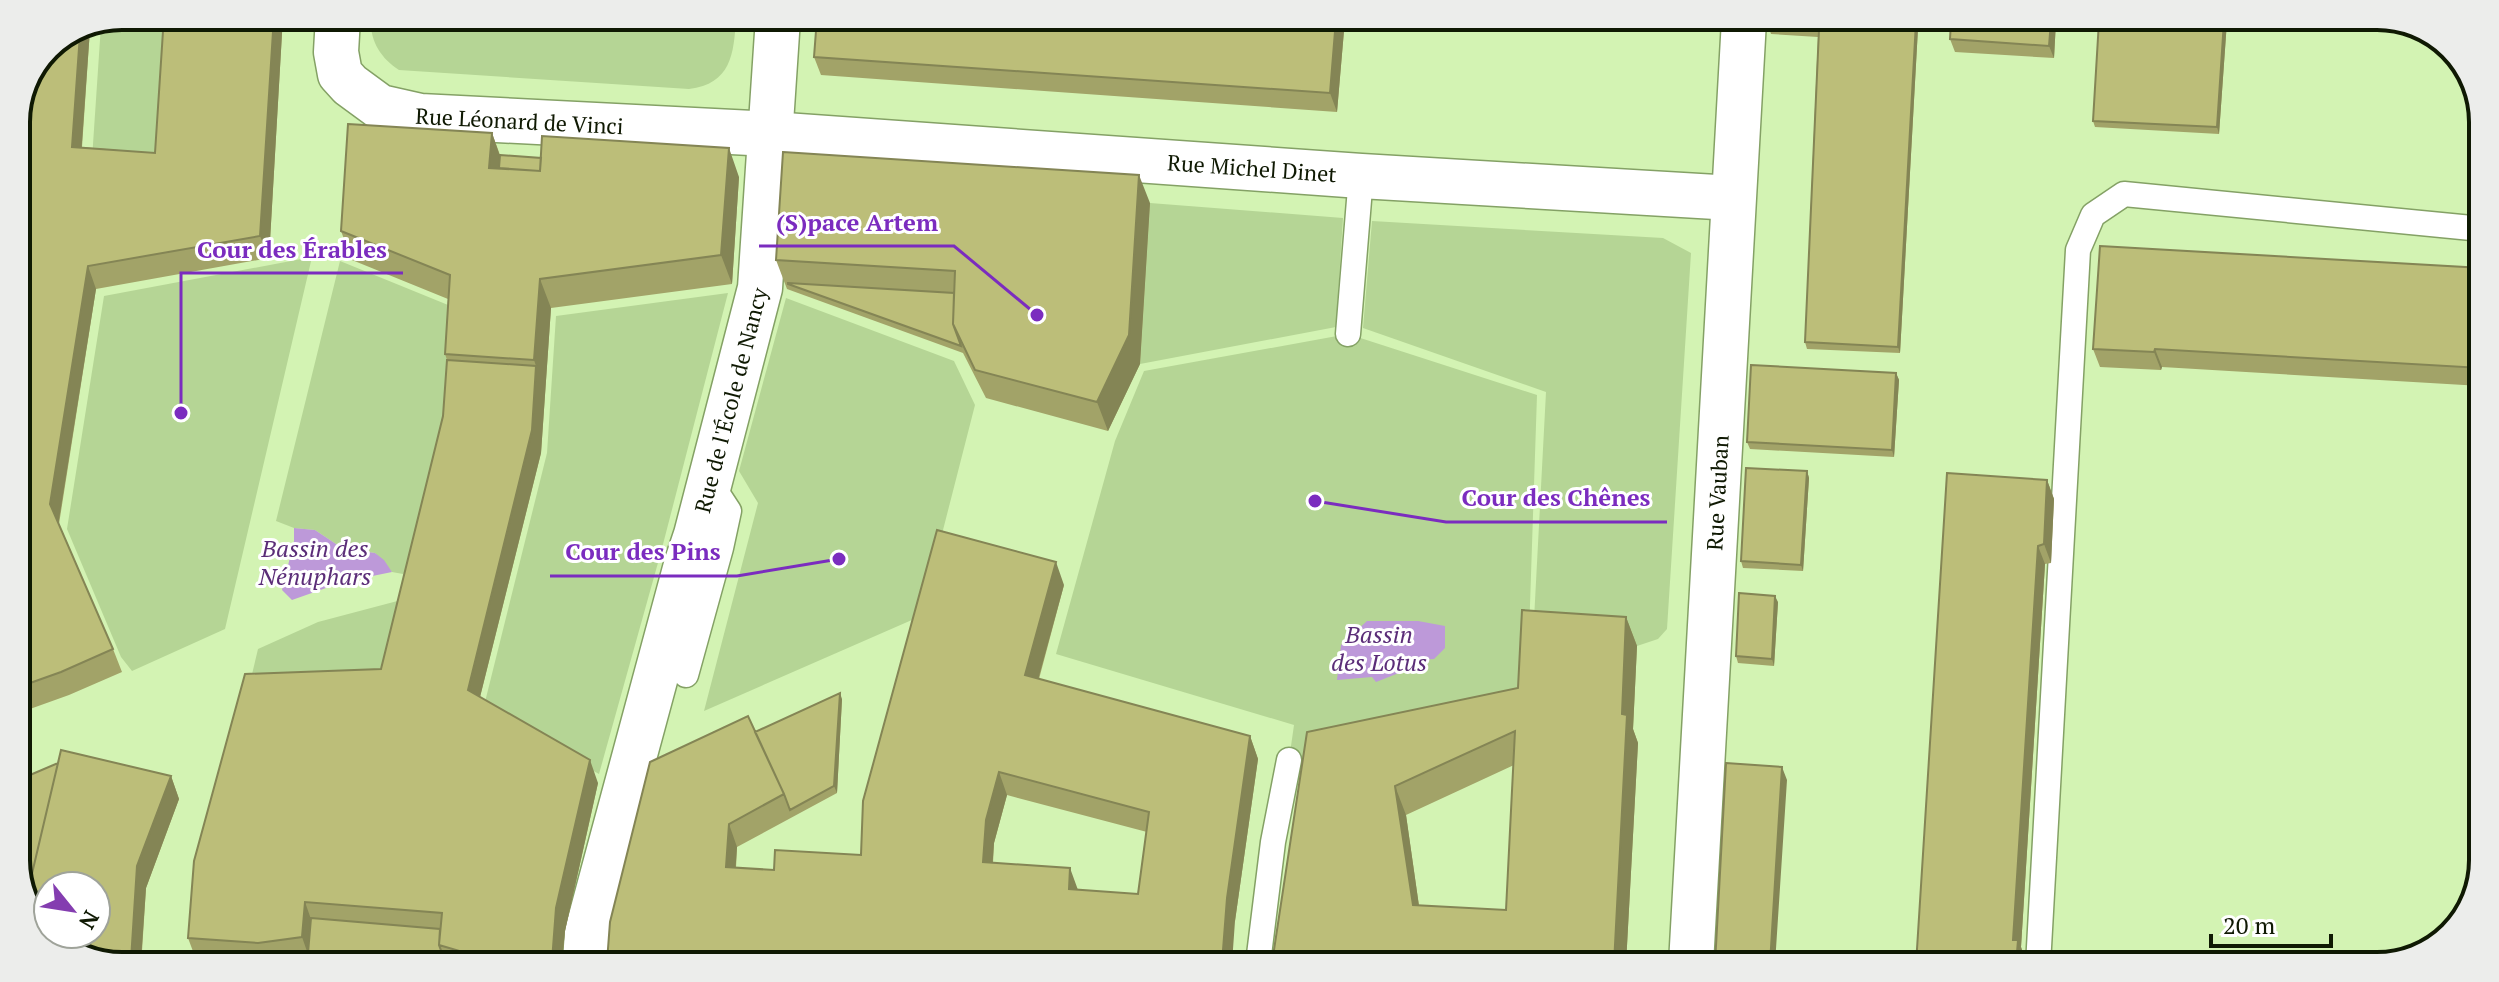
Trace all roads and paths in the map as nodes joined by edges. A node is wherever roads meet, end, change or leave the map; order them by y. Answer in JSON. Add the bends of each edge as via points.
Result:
{"nodes":[{"id":1,"x":337,"y":30,"type":"edge"},
{"id":2,"x":777,"y":30,"type":"edge"},
{"id":3,"x":1743,"y":30,"type":"edge"},
{"id":4,"x":771,"y":134,"type":"junction"},
{"id":5,"x":1361,"y":176,"type":"junction"},
{"id":6,"x":1733,"y":198,"type":"junction"},
{"id":7,"x":2469,"y":228,"type":"edge"},
{"id":8,"x":1348,"y":334,"type":"dead end"},
{"id":9,"x":710,"y":482,"type":"junction"},
{"id":10,"x":686,"y":675,"type":"dead end"},
{"id":11,"x":1289,"y":760,"type":"dead end"},
{"id":12,"x":586,"y":952,"type":"edge"},
{"id":13,"x":1259,"y":952,"type":"edge"},
{"id":14,"x":1692,"y":952,"type":"edge"},
{"id":15,"x":2039,"y":952,"type":"edge"}],
"edges":[{"from":1,"to":4,"type":"street","name":"Rue Léonard de Vinci","via":[[340,74],[380,107],[420,116]]},
{"from":2,"to":4,"type":"street","name":"Rue de l'École de Nancy"},
{"from":3,"to":6,"type":"street","name":"Rue Vauban"},
{"from":4,"to":5,"type":"street","name":"Rue Michel Dinet"},
{"from":4,"to":9,"type":"street","name":"Rue de l'École de Nancy","via":[[760,288]]},
{"from":5,"to":6,"type":"street","name":"Rue Michel Dinet"},
{"from":5,"to":8,"type":"lane"},
{"from":6,"to":14,"type":"street","name":"Rue Vauban"},
{"from":7,"to":15,"type":"lane","via":[[2124,194],[2093,215],[2078,250]]},
{"from":9,"to":10,"type":"lane","via":[[729,511]]},
{"from":9,"to":12,"type":"street","name":"Rue de l'École de Nancy","via":[[621,802]]},
{"from":11,"to":13,"type":"lane"}]}
